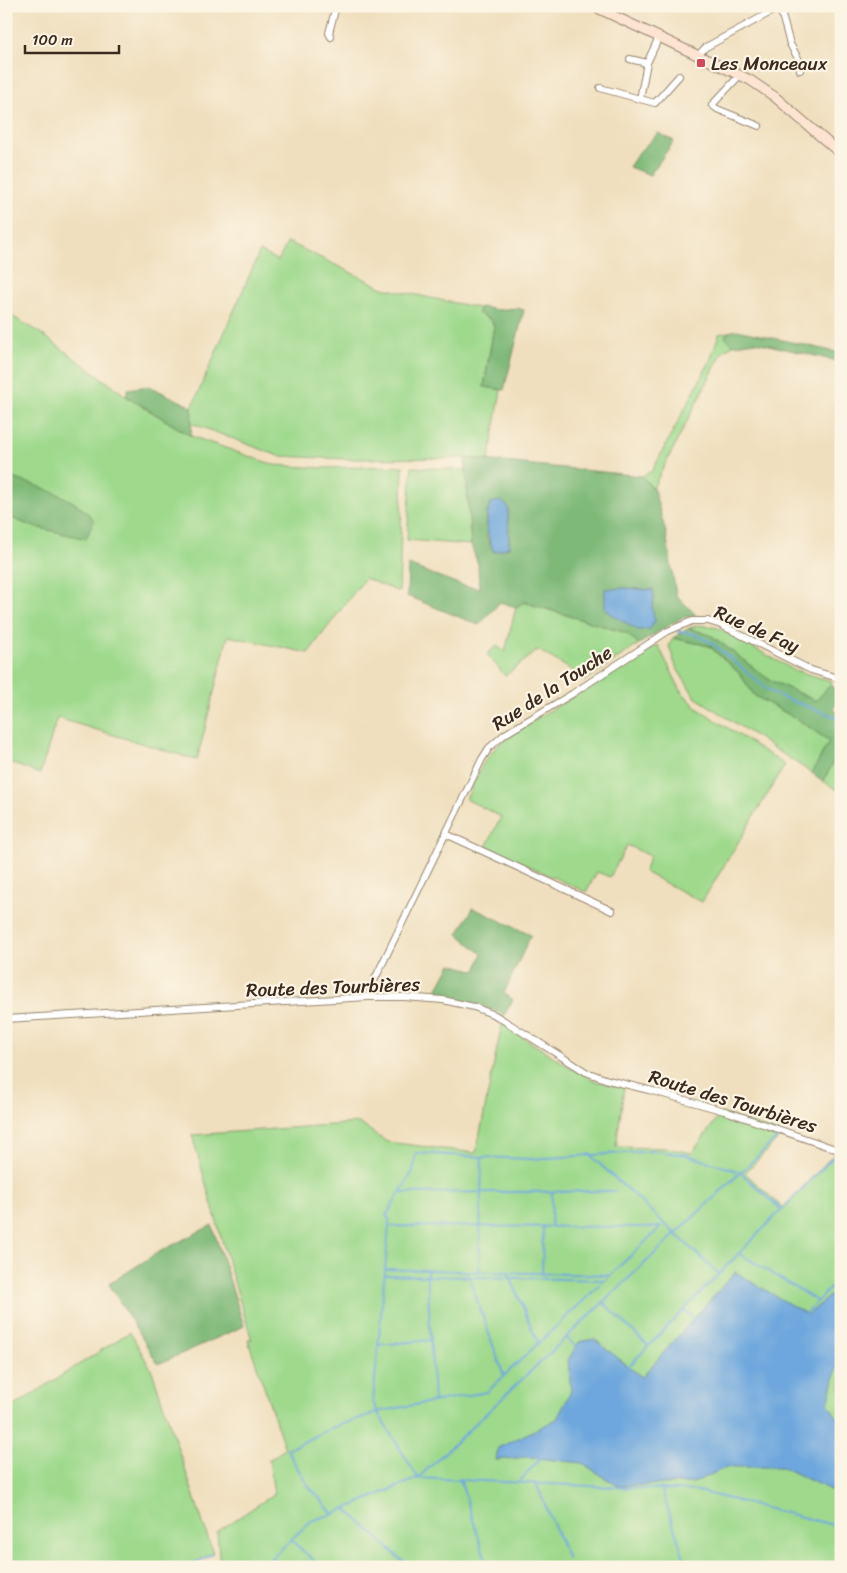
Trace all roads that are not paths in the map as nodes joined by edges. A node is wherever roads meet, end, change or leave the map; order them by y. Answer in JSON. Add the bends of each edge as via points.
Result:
{"nodes":[{"id":1,"x":336,"y":6,"type":"edge"},
{"id":2,"x":592,"y":6,"type":"edge"},
{"id":3,"x":781,"y":7,"type":"edge"},
{"id":4,"x":331,"y":37,"type":"dead end"},
{"id":5,"x":659,"y":37,"type":"junction"},
{"id":6,"x":698,"y":55,"type":"junction"},
{"id":7,"x":630,"y":59,"type":"dead end"},
{"id":8,"x":647,"y":62,"type":"junction"},
{"id":9,"x":800,"y":70,"type":"dead end"},
{"id":10,"x":740,"y":75,"type":"junction"},
{"id":11,"x":679,"y":76,"type":"dead end"},
{"id":12,"x":600,"y":88,"type":"dead end"},
{"id":13,"x":640,"y":99,"type":"junction"},
{"id":14,"x":759,"y":126,"type":"dead end"},
{"id":15,"x":841,"y":154,"type":"edge"},
{"id":16,"x":661,"y":635,"type":"joint"},
{"id":17,"x":841,"y":679,"type":"edge"},
{"id":18,"x":446,"y":834,"type":"junction"},
{"id":19,"x":612,"y":911,"type":"dead end"},
{"id":20,"x":368,"y":997,"type":"junction"},
{"id":21,"x":6,"y":1019,"type":"edge"},
{"id":22,"x":841,"y":1151,"type":"edge"}],
"edges":[{"from":1,"to":4,"type":"street","via":[[329,33]]},
{"from":2,"to":5,"type":"main road"},
{"from":3,"to":6,"type":"street","via":[[706,47]]},
{"from":3,"to":9,"type":"street"},
{"from":5,"to":6,"type":"main road"},
{"from":5,"to":8,"type":"street"},
{"from":6,"to":10,"type":"main road"},
{"from":7,"to":8,"type":"street"},
{"from":8,"to":13,"type":"street"},
{"from":10,"to":14,"type":"street","via":[[712,105]]},
{"from":10,"to":15,"type":"main road","via":[[776,97]]},
{"from":11,"to":13,"type":"street","via":[[655,103]]},
{"from":12,"to":13,"type":"street"},
{"from":16,"to":17,"type":"street","name":"Rue de Fay","via":[[692,621],[713,622],[811,670]]},
{"from":16,"to":18,"type":"street","name":"Rue de la Touche","via":[[497,740],[482,759]]},
{"from":18,"to":19,"type":"street"},
{"from":18,"to":20,"type":"street","name":"Rue de la Touche"},
{"from":20,"to":21,"type":"street","name":"Route des Tourbières"},
{"from":20,"to":22,"type":"street","name":"Route des Tourbières","via":[[443,1000],[474,1008],[495,1016],[586,1072],[728,1112]]}]}
